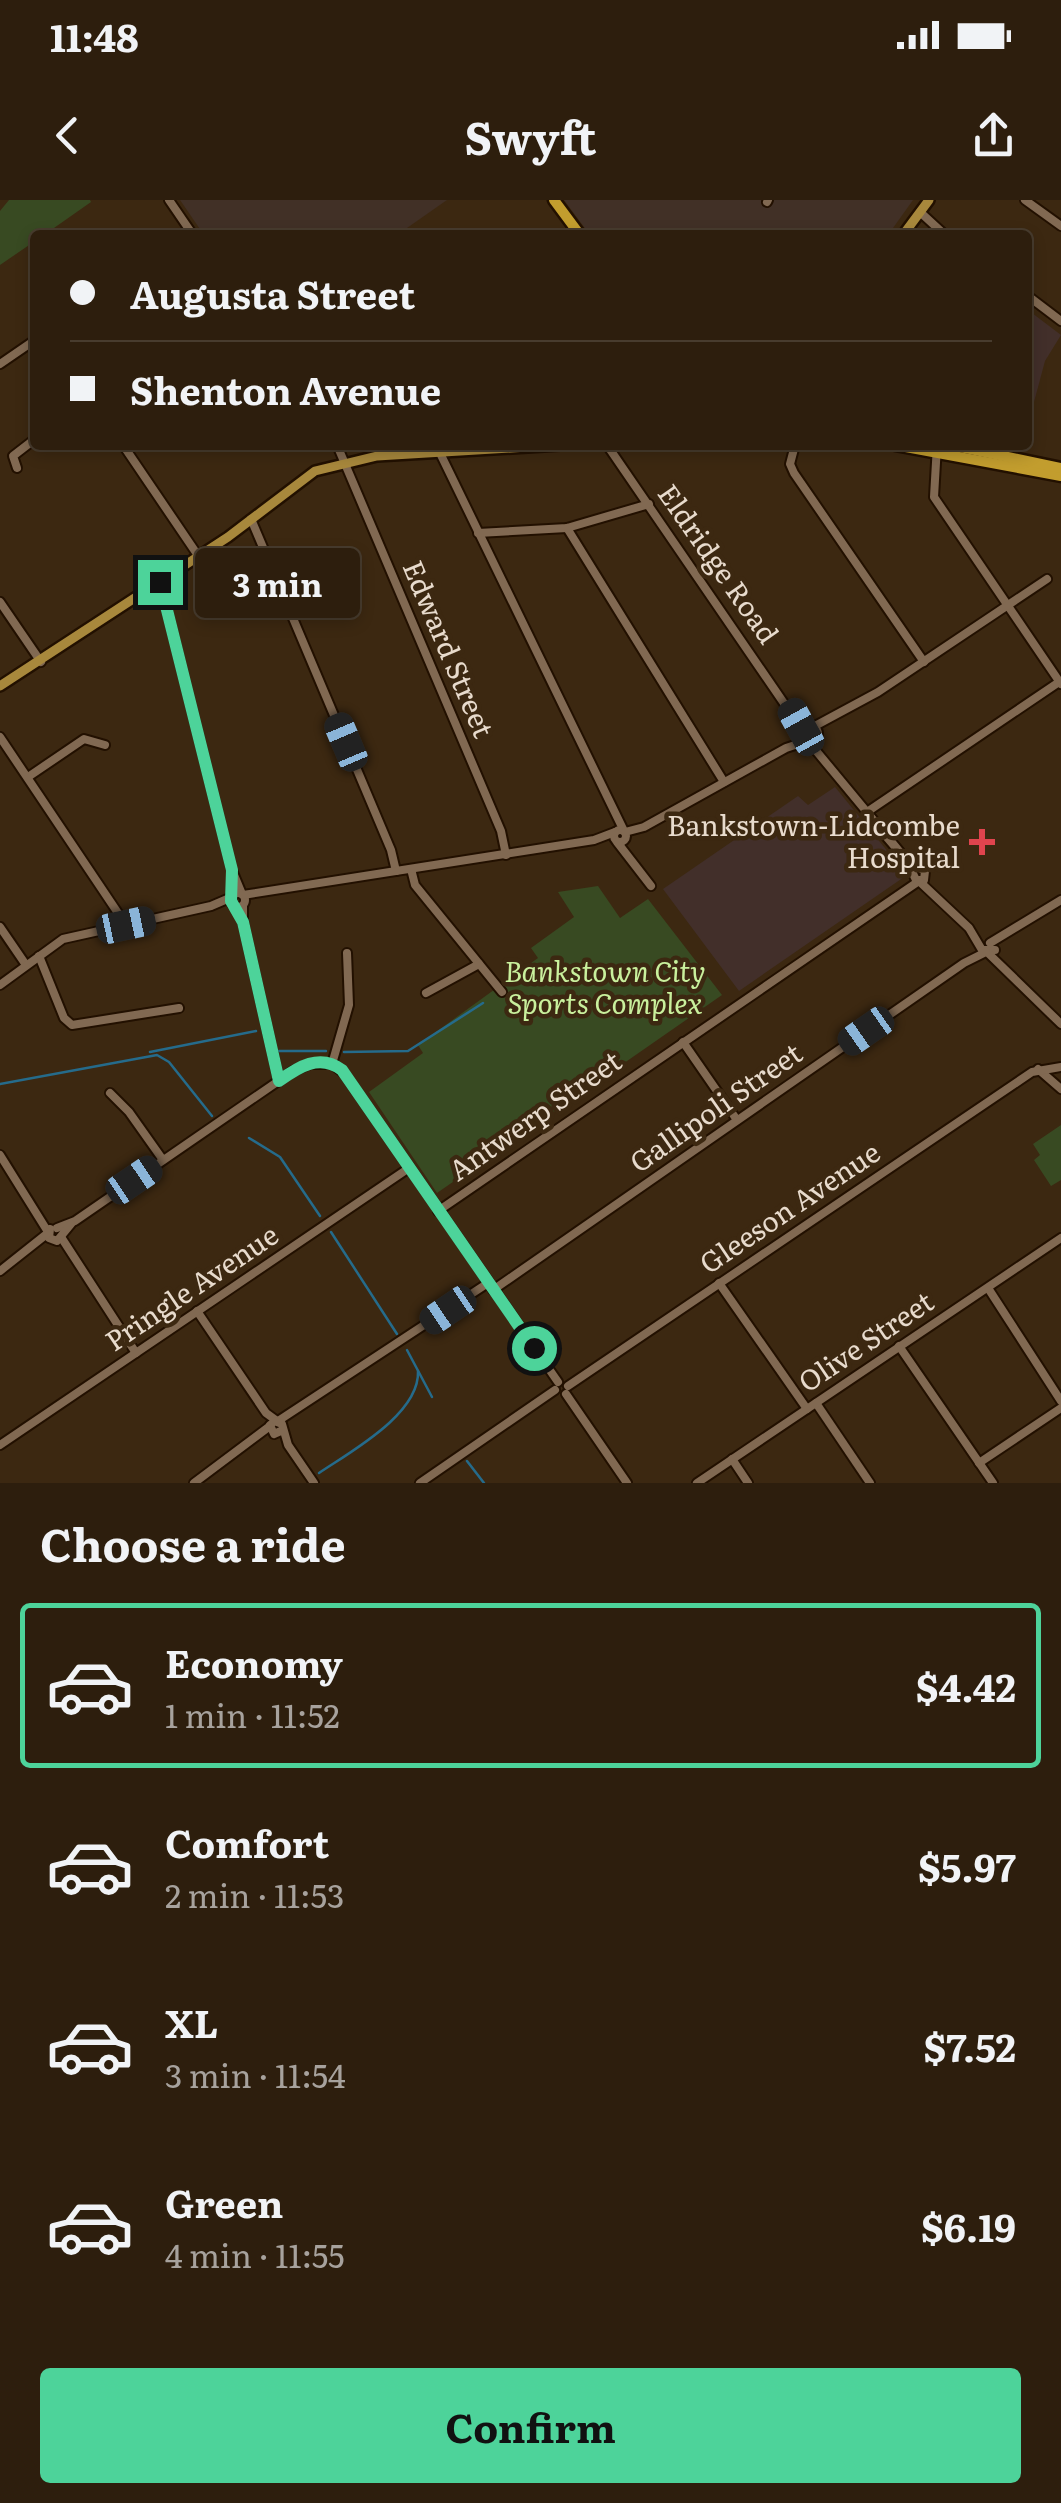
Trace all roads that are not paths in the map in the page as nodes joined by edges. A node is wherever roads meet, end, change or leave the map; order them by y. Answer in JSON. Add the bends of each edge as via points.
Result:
{"nodes":[{"id":1,"x":169,"y":200,"type":"edge"},
{"id":2,"x":554,"y":200,"type":"edge"},
{"id":3,"x":929,"y":200,"type":"edge"},
{"id":4,"x":1025,"y":200,"type":"edge"},
{"id":5,"x":920,"y":212,"type":"junction"},
{"id":6,"x":1061,"y":226,"type":"edge"},
{"id":7,"x":188,"y":230,"type":"edge"},
{"id":8,"x":576,"y":230,"type":"edge"},
{"id":9,"x":907,"y":230,"type":"edge"},
{"id":10,"x":940,"y":230,"type":"edge"},
{"id":11,"x":1032,"y":299,"type":"edge"},
{"id":12,"x":1061,"y":321,"type":"edge"},
{"id":13,"x":30,"y":343,"type":"edge"},
{"id":14,"x":0,"y":364,"type":"edge"},
{"id":15,"x":30,"y":443,"type":"edge"},
{"id":16,"x":126,"y":450,"type":"edge"},
{"id":17,"x":340,"y":450,"type":"edge"},
{"id":18,"x":468,"y":450,"type":"edge"},
{"id":19,"x":611,"y":450,"type":"edge"},
{"id":20,"x":794,"y":450,"type":"edge"},
{"id":21,"x":937,"y":450,"type":"edge"},
{"id":22,"x":942,"y":450,"type":"edge"},
{"id":23,"x":975,"y":450,"type":"edge"},
{"id":24,"x":439,"y":451,"type":"junction"},
{"id":25,"x":346,"y":461,"type":"junction"},
{"id":26,"x":17,"y":468,"type":"dead end"},
{"id":27,"x":1061,"y":468,"type":"edge"},
{"id":28,"x":1061,"y":476,"type":"edge"},
{"id":29,"x":649,"y":504,"type":"junction"},
{"id":30,"x":251,"y":519,"type":"junction"},
{"id":31,"x":567,"y":528,"type":"junction"},
{"id":32,"x":478,"y":533,"type":"junction"},
{"id":33,"x":200,"y":557,"type":"junction"},
{"id":34,"x":1046,"y":580,"type":"dead end"},
{"id":35,"x":160,"y":582,"type":"junction"},
{"id":36,"x":0,"y":602,"type":"edge"},
{"id":37,"x":1008,"y":605,"type":"junction"},
{"id":38,"x":41,"y":662,"type":"junction"},
{"id":39,"x":924,"y":662,"type":"junction"},
{"id":40,"x":1060,"y":683,"type":"edge"},
{"id":41,"x":0,"y":686,"type":"edge"},
{"id":42,"x":810,"y":733,"type":"junction"},
{"id":43,"x":0,"y":737,"type":"edge"},
{"id":44,"x":105,"y":744,"type":"dead end"},
{"id":45,"x":28,"y":778,"type":"junction"},
{"id":46,"x":724,"y":782,"type":"junction"},
{"id":47,"x":868,"y":812,"type":"junction"},
{"id":48,"x":620,"y":836,"type":"junction"},
{"id":49,"x":506,"y":854,"type":"junction"},
{"id":50,"x":410,"y":869,"type":"junction"},
{"id":51,"x":396,"y":871,"type":"junction"},
{"id":52,"x":919,"y":877,"type":"junction"},
{"id":53,"x":651,"y":886,"type":"dead end"},
{"id":54,"x":238,"y":900,"type":"junction"},
{"id":55,"x":1061,"y":900,"type":"edge"},
{"id":56,"x":126,"y":925,"type":"junction"},
{"id":57,"x":0,"y":927,"type":"edge"},
{"id":58,"x":988,"y":948,"type":"junction"},
{"id":59,"x":347,"y":952,"type":"dead end"},
{"id":60,"x":39,"y":956,"type":"junction"},
{"id":61,"x":479,"y":964,"type":"junction"},
{"id":62,"x":26,"y":965,"type":"junction"},
{"id":63,"x":0,"y":985,"type":"edge"},
{"id":64,"x":502,"y":992,"type":"dead end"},
{"id":65,"x":426,"y":993,"type":"dead end"},
{"id":66,"x":179,"y":1008,"type":"dead end"},
{"id":67,"x":1061,"y":1024,"type":"edge"},
{"id":68,"x":683,"y":1042,"type":"junction"},
{"id":69,"x":332,"y":1064,"type":"junction"},
{"id":70,"x":1061,"y":1067,"type":"edge"},
{"id":71,"x":1038,"y":1069,"type":"junction"},
{"id":72,"x":279,"y":1081,"type":"junction"},
{"id":73,"x":1061,"y":1089,"type":"edge"},
{"id":74,"x":110,"y":1093,"type":"dead end"},
{"id":75,"x":737,"y":1120,"type":"junction"},
{"id":76,"x":0,"y":1155,"type":"edge"},
{"id":77,"x":163,"y":1160,"type":"junction"},
{"id":78,"x":409,"y":1168,"type":"junction"},
{"id":79,"x":438,"y":1211,"type":"junction"},
{"id":80,"x":55,"y":1234,"type":"junction"},
{"id":81,"x":1061,"y":1238,"type":"edge"},
{"id":82,"x":0,"y":1271,"type":"edge"},
{"id":83,"x":719,"y":1283,"type":"junction"},
{"id":84,"x":490,"y":1286,"type":"junction"},
{"id":85,"x":988,"y":1288,"type":"junction"},
{"id":86,"x":197,"y":1312,"type":"junction"},
{"id":87,"x":899,"y":1346,"type":"junction"},
{"id":88,"x":136,"y":1353,"type":"junction"},
{"id":89,"x":557,"y":1386,"type":"junction"},
{"id":90,"x":567,"y":1390,"type":"junction"},
{"id":91,"x":816,"y":1403,"type":"junction"},
{"id":92,"x":1061,"y":1405,"type":"edge"},
{"id":93,"x":807,"y":1409,"type":"junction"},
{"id":94,"x":276,"y":1427,"type":"junction"},
{"id":95,"x":0,"y":1445,"type":"edge"},
{"id":96,"x":732,"y":1459,"type":"junction"},
{"id":97,"x":980,"y":1463,"type":"junction"},
{"id":98,"x":194,"y":1483,"type":"edge"},
{"id":99,"x":314,"y":1483,"type":"edge"},
{"id":100,"x":420,"y":1483,"type":"edge"},
{"id":101,"x":626,"y":1483,"type":"edge"},
{"id":102,"x":697,"y":1483,"type":"edge"},
{"id":103,"x":748,"y":1483,"type":"edge"},
{"id":104,"x":870,"y":1483,"type":"edge"},
{"id":105,"x":993,"y":1483,"type":"edge"}],
"edges":[{"from":1,"to":7,"type":"street"},
{"from":2,"to":8,"type":"highway"},
{"from":3,"to":5,"type":"main road"},
{"from":4,"to":6,"type":"street"},
{"from":5,"to":9,"type":"main road"},
{"from":5,"to":10,"type":"street"},
{"from":11,"to":12,"type":"street"},
{"from":13,"to":14,"type":"street"},
{"from":15,"to":26,"type":"street","via":[[13,456]]},
{"from":16,"to":33,"type":"street"},
{"from":17,"to":25,"type":"street","name":"Edward Street"},
{"from":18,"to":24,"type":"main road"},
{"from":19,"to":29,"type":"street","name":"Eldridge Road"},
{"from":20,"to":39,"type":"street","via":[[794,473]]},
{"from":21,"to":37,"type":"street","via":[[934,497]]},
{"from":22,"to":28,"type":"highway"},
{"from":23,"to":27,"type":"highway"},
{"from":24,"to":25,"type":"main road"},
{"from":24,"to":32,"type":"street"},
{"from":25,"to":30,"type":"main road","via":[[305,476]]},
{"from":25,"to":49,"type":"street","name":"Edward Street"},
{"from":29,"to":31,"type":"street"},
{"from":29,"to":42,"type":"street","name":"Eldridge Road"},
{"from":30,"to":33,"type":"main road"},
{"from":30,"to":51,"type":"street"},
{"from":31,"to":32,"type":"street"},
{"from":31,"to":46,"type":"street"},
{"from":32,"to":48,"type":"street"},
{"from":33,"to":35,"type":"main road"},
{"from":34,"to":37,"type":"street"},
{"from":35,"to":38,"type":"main road"},
{"from":35,"to":54,"type":"street"},
{"from":36,"to":38,"type":"street"},
{"from":37,"to":39,"type":"street"},
{"from":37,"to":40,"type":"street"},
{"from":38,"to":41,"type":"main road"},
{"from":39,"to":42,"type":"street"},
{"from":40,"to":47,"type":"street"},
{"from":42,"to":46,"type":"street"},
{"from":42,"to":47,"type":"street","name":"Eldridge Road"},
{"from":43,"to":45,"type":"street"},
{"from":44,"to":45,"type":"street","via":[[84,739]]},
{"from":45,"to":56,"type":"street"},
{"from":46,"to":48,"type":"street"},
{"from":47,"to":52,"type":"street","name":"Eldridge Road"},
{"from":48,"to":49,"type":"street"},
{"from":48,"to":53,"type":"street"},
{"from":49,"to":50,"type":"street"},
{"from":50,"to":51,"type":"street"},
{"from":50,"to":61,"type":"street","via":[[417,888]]},
{"from":51,"to":54,"type":"street"},
{"from":52,"to":58,"type":"street","name":"Eldridge Road"},
{"from":52,"to":68,"type":"street","name":"Antwerp Street"},
{"from":54,"to":56,"type":"street"},
{"from":54,"to":72,"type":"street"},
{"from":55,"to":58,"type":"street","name":"Gallipoli Street"},
{"from":56,"to":60,"type":"street","via":[[63,939]]},
{"from":57,"to":62,"type":"street"},
{"from":58,"to":67,"type":"street","name":"Eldridge Road"},
{"from":58,"to":75,"type":"street","name":"Gallipoli Street"},
{"from":59,"to":69,"type":"street","via":[[350,1005]]},
{"from":60,"to":62,"type":"street"},
{"from":60,"to":66,"type":"street","via":[[72,1025]]},
{"from":61,"to":64,"type":"street"},
{"from":61,"to":65,"type":"street"},
{"from":62,"to":63,"type":"street"},
{"from":68,"to":75,"type":"street"},
{"from":68,"to":79,"type":"street","name":"Antwerp Street"},
{"from":69,"to":72,"type":"street","via":[[306,1065]]},
{"from":69,"to":78,"type":"street"},
{"from":70,"to":71,"type":"street","name":"Gleeson Avenue"},
{"from":71,"to":73,"type":"street"},
{"from":71,"to":83,"type":"street","name":"Gleeson Avenue"},
{"from":72,"to":77,"type":"street"},
{"from":74,"to":77,"type":"street"},
{"from":75,"to":84,"type":"street","name":"Gallipoli Street"},
{"from":76,"to":80,"type":"street"},
{"from":77,"to":80,"type":"street"},
{"from":78,"to":79,"type":"street"},
{"from":78,"to":86,"type":"street","name":"Pringle Avenue"},
{"from":79,"to":84,"type":"street"},
{"from":80,"to":82,"type":"street"},
{"from":80,"to":88,"type":"street"},
{"from":81,"to":85,"type":"street","name":"Olive Street"},
{"from":83,"to":90,"type":"street","name":"Gleeson Avenue"},
{"from":83,"to":93,"type":"street"},
{"from":84,"to":89,"type":"street"},
{"from":84,"to":94,"type":"street","name":"Gallipoli Street"},
{"from":85,"to":87,"type":"street","name":"Olive Street"},
{"from":85,"to":92,"type":"street"},
{"from":86,"to":88,"type":"street","name":"Pringle Avenue"},
{"from":86,"to":94,"type":"street"},
{"from":87,"to":91,"type":"street","name":"Olive Street"},
{"from":87,"to":97,"type":"street"},
{"from":88,"to":95,"type":"street","name":"Pringle Avenue"},
{"from":89,"to":90,"type":"street"},
{"from":89,"to":100,"type":"street"},
{"from":90,"to":101,"type":"street"},
{"from":91,"to":93,"type":"street","name":"Olive Street"},
{"from":91,"to":104,"type":"street"},
{"from":92,"to":97,"type":"street"},
{"from":93,"to":96,"type":"street","name":"Olive Street"},
{"from":94,"to":98,"type":"street","name":"Gallipoli Street"},
{"from":94,"to":99,"type":"street"},
{"from":96,"to":102,"type":"street","name":"Olive Street"},
{"from":96,"to":103,"type":"street"},
{"from":97,"to":105,"type":"street"}]}
